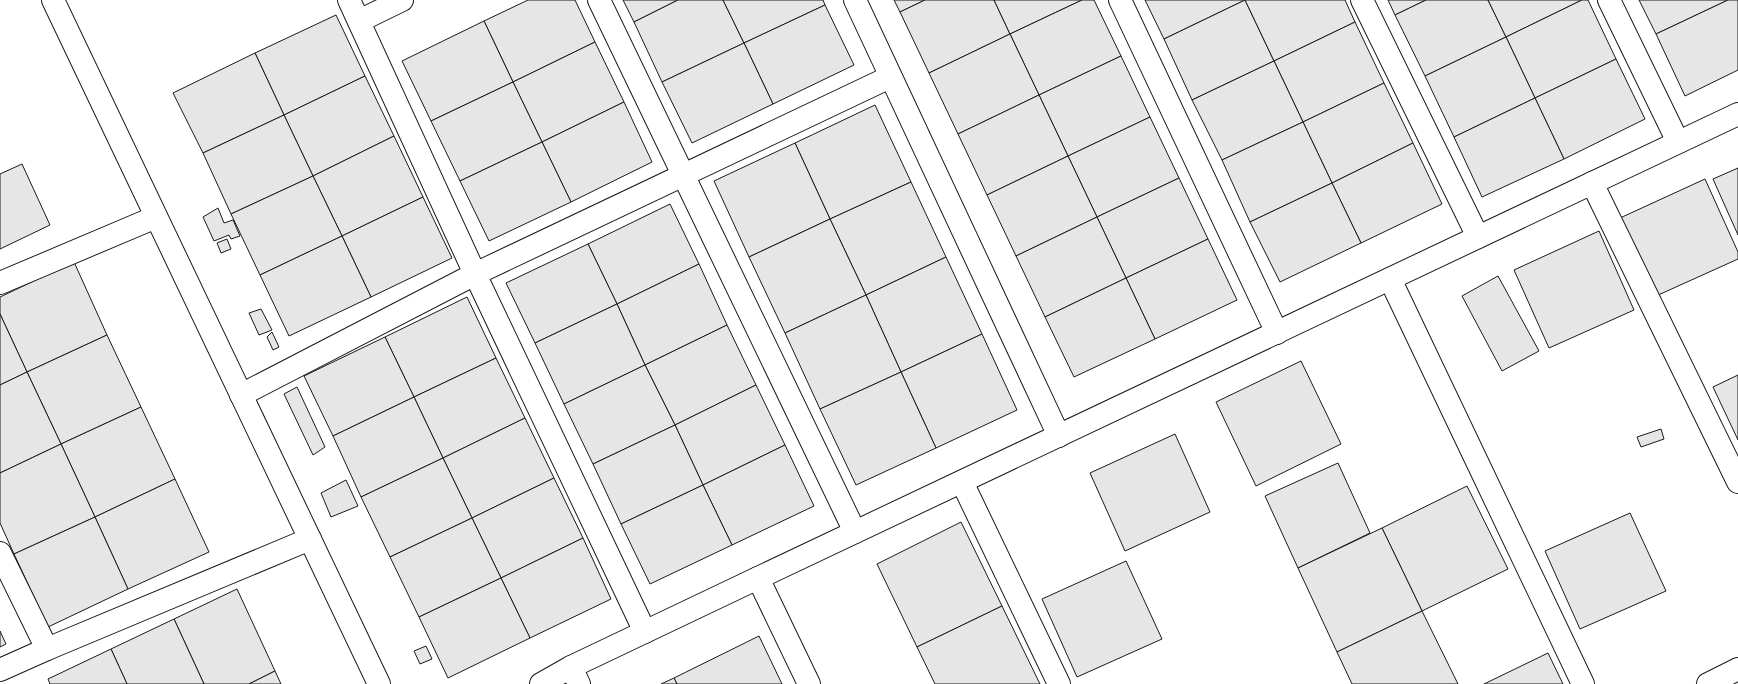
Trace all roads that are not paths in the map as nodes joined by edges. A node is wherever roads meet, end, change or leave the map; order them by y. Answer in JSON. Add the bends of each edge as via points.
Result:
{"nodes":[{"id":1,"x":53,"y":0,"type":"edge"},
{"id":2,"x":349,"y":0,"type":"edge"},
{"id":3,"x":402,"y":0,"type":"edge"},
{"id":4,"x":599,"y":0,"type":"edge"},
{"id":5,"x":855,"y":0,"type":"edge"},
{"id":6,"x":1120,"y":0,"type":"edge"},
{"id":7,"x":1362,"y":0,"type":"edge"},
{"id":8,"x":1609,"y":0,"type":"edge"},
{"id":9,"x":359,"y":21,"type":"junction"},
{"id":10,"x":890,"y":77,"type":"junction"},
{"id":11,"x":1738,"y":114,"type":"edge"},
{"id":12,"x":1678,"y":142,"type":"junction"},
{"id":13,"x":683,"y":175,"type":"junction"},
{"id":14,"x":1592,"y":183,"type":"junction"},
{"id":15,"x":156,"y":216,"type":"junction"},
{"id":16,"x":1478,"y":237,"type":"junction"},
{"id":17,"x":475,"y":274,"type":"junction"},
{"id":18,"x":1390,"y":279,"type":"junction"},
{"id":19,"x":0,"y":283,"type":"edge"},
{"id":20,"x":1277,"y":333,"type":"junction"},
{"id":21,"x":241,"y":395,"type":"junction"},
{"id":22,"x":1059,"y":436,"type":"junction"},
{"id":23,"x":962,"y":482,"type":"junction"},
{"id":24,"x":1738,"y":482,"type":"edge"},
{"id":25,"x":855,"y":532,"type":"junction"},
{"id":26,"x":310,"y":539,"type":"junction"},
{"id":27,"x":0,"y":553,"type":"edge"},
{"id":28,"x":758,"y":578,"type":"junction"},
{"id":29,"x":646,"y":632,"type":"junction"},
{"id":30,"x":47,"y":649,"type":"junction"},
{"id":31,"x":1738,"y":669,"type":"edge"},
{"id":32,"x":0,"y":670,"type":"edge"},
{"id":33,"x":575,"y":676,"type":"edge"},
{"id":34,"x":379,"y":684,"type":"edge"},
{"id":35,"x":540,"y":684,"type":"edge"},
{"id":36,"x":809,"y":684,"type":"edge"},
{"id":37,"x":1058,"y":684,"type":"edge"},
{"id":38,"x":1583,"y":684,"type":"edge"},
{"id":39,"x":1708,"y":684,"type":"edge"}],
"edges":[{"from":1,"to":15,"type":"street"},
{"from":2,"to":9,"type":"street"},
{"from":3,"to":9,"type":"street"},
{"from":4,"to":13,"type":"street"},
{"from":5,"to":10,"type":"street"},
{"from":6,"to":20,"type":"street"},
{"from":7,"to":16,"type":"street"},
{"from":8,"to":12,"type":"street"},
{"from":9,"to":17,"type":"street"},
{"from":10,"to":13,"type":"street"},
{"from":10,"to":22,"type":"street"},
{"from":11,"to":12,"type":"street"},
{"from":12,"to":14,"type":"street"},
{"from":13,"to":17,"type":"street"},
{"from":13,"to":25,"type":"street"},
{"from":14,"to":16,"type":"street"},
{"from":14,"to":24,"type":"street"},
{"from":15,"to":19,"type":"street"},
{"from":15,"to":21,"type":"street"},
{"from":16,"to":18,"type":"street"},
{"from":17,"to":21,"type":"street"},
{"from":17,"to":29,"type":"street"},
{"from":18,"to":20,"type":"street"},
{"from":18,"to":38,"type":"street"},
{"from":20,"to":22,"type":"street"},
{"from":21,"to":26,"type":"street"},
{"from":22,"to":23,"type":"street"},
{"from":23,"to":25,"type":"street"},
{"from":23,"to":37,"type":"street"},
{"from":25,"to":28,"type":"street"},
{"from":26,"to":30,"type":"street"},
{"from":26,"to":34,"type":"street"},
{"from":27,"to":30,"type":"street"},
{"from":28,"to":29,"type":"street"},
{"from":28,"to":36,"type":"street"},
{"from":29,"to":33,"type":"street"},
{"from":30,"to":32,"type":"street"},
{"from":31,"to":39,"type":"street"},
{"from":33,"to":35,"type":"street"}]}
